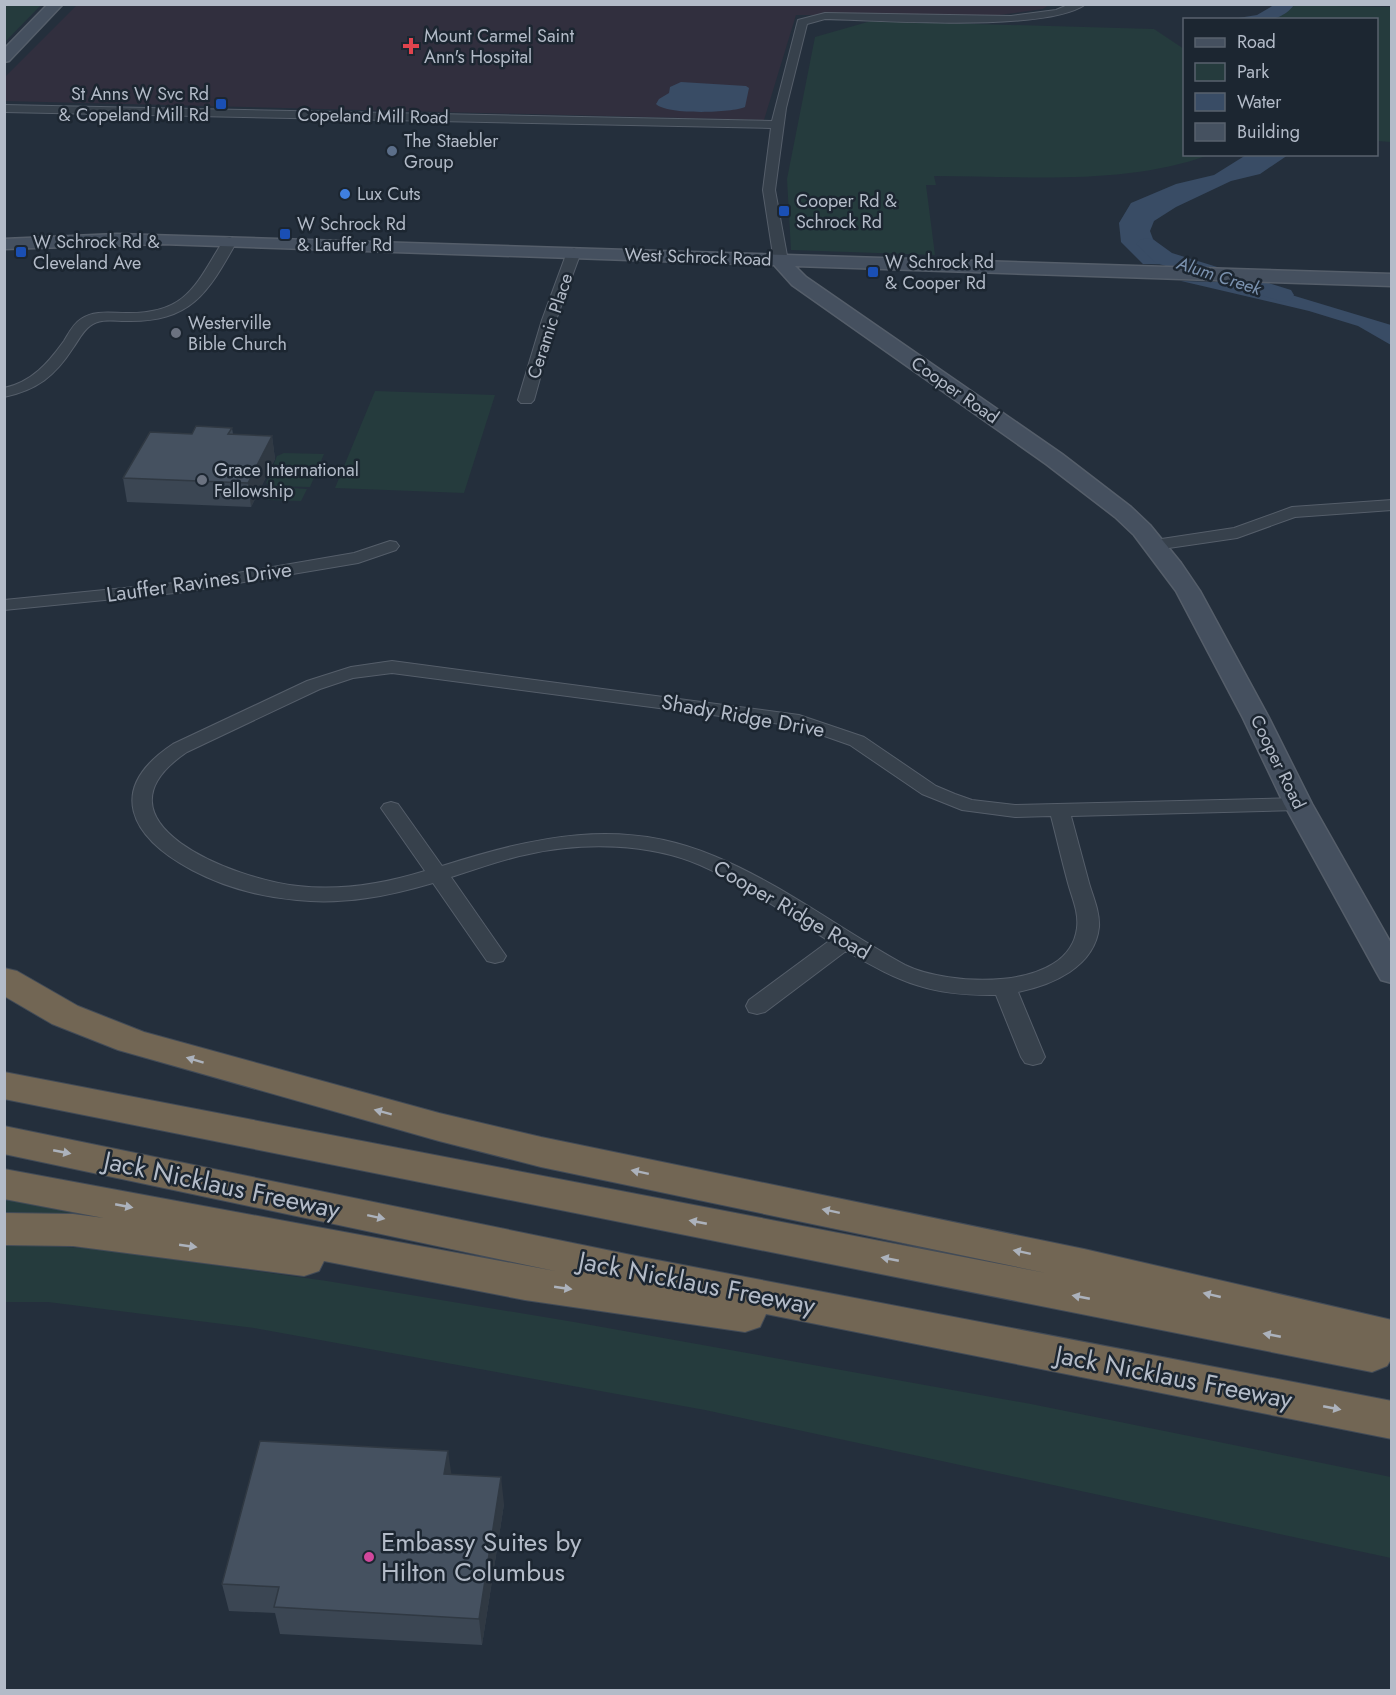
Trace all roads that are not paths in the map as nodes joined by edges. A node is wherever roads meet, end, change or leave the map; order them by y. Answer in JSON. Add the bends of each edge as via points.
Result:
{"nodes":[{"id":1,"x":56,"y":4,"type":"edge"},
{"id":2,"x":1081,"y":4,"type":"edge"},
{"id":3,"x":4,"y":58,"type":"edge"},
{"id":4,"x":4,"y":108,"type":"edge"},
{"id":5,"x":778,"y":125,"type":"junction"},
{"id":6,"x":230,"y":241,"type":"junction"},
{"id":7,"x":4,"y":244,"type":"edge"},
{"id":8,"x":574,"y":252,"type":"junction"},
{"id":9,"x":781,"y":261,"type":"junction"},
{"id":10,"x":1392,"y":280,"type":"edge"},
{"id":11,"x":4,"y":393,"type":"edge"},
{"id":12,"x":526,"y":400,"type":"dead end"},
{"id":13,"x":1392,"y":505,"type":"edge"},
{"id":14,"x":1155,"y":545,"type":"junction"},
{"id":15,"x":390,"y":546,"type":"dead end"},
{"id":16,"x":4,"y":605,"type":"edge"},
{"id":17,"x":185,"y":745,"type":"joint"},
{"id":18,"x":1298,"y":804,"type":"junction"},
{"id":19,"x":391,"y":808,"type":"dead end"},
{"id":20,"x":1059,"y":810,"type":"junction"},
{"id":21,"x":437,"y":875,"type":"junction"},
{"id":22,"x":844,"y":941,"type":"junction"},
{"id":23,"x":1384,"y":947,"type":"edge"},
{"id":24,"x":495,"y":956,"type":"dead end"},
{"id":25,"x":1392,"y":973,"type":"edge"},
{"id":26,"x":4,"y":980,"type":"edge"},
{"id":27,"x":1005,"y":988,"type":"junction"},
{"id":28,"x":757,"y":1006,"type":"dead end"},
{"id":29,"x":1034,"y":1057,"type":"dead end"},
{"id":30,"x":4,"y":1085,"type":"edge"},
{"id":31,"x":4,"y":1140,"type":"edge"},
{"id":32,"x":4,"y":1184,"type":"edge"},
{"id":33,"x":4,"y":1229,"type":"edge"},
{"id":34,"x":525,"y":1283,"type":"junction"},
{"id":35,"x":1392,"y":1337,"type":"edge"},
{"id":36,"x":1392,"y":1358,"type":"edge"},
{"id":37,"x":1172,"y":1377,"type":"junction"},
{"id":38,"x":1392,"y":1420,"type":"edge"}],
"edges":[{"from":1,"to":3,"type":"main road"},
{"from":2,"to":5,"type":"street","via":[[1058,13],[1011,19],[806,19],[802,22]]},
{"from":4,"to":5,"type":"street","name":"Copeland Mill Road"},
{"from":5,"to":9,"type":"street","via":[[770,190]]},
{"from":6,"to":7,"type":"main road","name":"West Schrock Road","via":[[117,239]]},
{"from":6,"to":8,"type":"main road","name":"West Schrock Road"},
{"from":6,"to":11,"type":"street","via":[[200,292],[187,304],[163,313],[105,316],[86,321],[40,380]]},
{"from":8,"to":9,"type":"main road","name":"West Schrock Road"},
{"from":8,"to":12,"type":"street","name":"Ceramic Place"},
{"from":9,"to":10,"type":"main road","name":"West Schrock Road"},
{"from":9,"to":14,"type":"main road","name":"Cooper Road","via":[[799,281],[1080,477]]},
{"from":13,"to":14,"type":"street","via":[[1292,512],[1237,533]]},
{"from":14,"to":18,"type":"main road","name":"Cooper Road","via":[[1188,591]]},
{"from":15,"to":16,"type":"street","name":"Lauffer Ravines Drive","via":[[358,558],[185,587]]},
{"from":17,"to":20,"type":"street","name":"Shady Ridge Drive","via":[[335,675],[367,668],[417,669],[799,721],[857,741],[929,790],[969,806]]},
{"from":17,"to":21,"type":"street","name":"Cooper Ridge Road","via":[[149,773],[142,787],[140,808],[151,828],[167,844],[198,865],[238,882],[297,894],[362,893]]},
{"from":18,"to":20,"type":"street","name":"Shady Ridge Drive"},
{"from":18,"to":23,"type":"main road","name":"Cooper Road"},
{"from":19,"to":21,"type":"street"},
{"from":20,"to":27,"type":"street","name":"Cooper Ridge Road","via":[[1088,919],[1085,939],[1073,960],[1060,969]]},
{"from":21,"to":22,"type":"street","name":"Cooper Ridge Road","via":[[551,844],[603,841],[646,845],[706,861]]},
{"from":21,"to":24,"type":"street"},
{"from":22,"to":27,"type":"street","name":"Cooper Ridge Road","via":[[909,976],[932,983]]},
{"from":22,"to":28,"type":"street"},
{"from":23,"to":25,"type":"main road","name":"Cooper Road"},
{"from":35,"to":26,"type":"highway","one_way":true,"via":[[1062,1260],[541,1152],[439,1127],[131,1041],[65,1015]]},
{"from":27,"to":29,"type":"street"},
{"from":36,"to":30,"type":"highway","one_way":true},
{"from":31,"to":37,"type":"highway","name":"Jack Nicklaus Freeway","one_way":true,"via":[[636,1272]]},
{"from":32,"to":34,"type":"highway","one_way":true},
{"from":33,"to":34,"type":"highway","one_way":true,"via":[[73,1230],[248,1254]]},
{"from":34,"to":37,"type":"highway","one_way":true},
{"from":37,"to":38,"type":"highway","name":"Jack Nicklaus Freeway","one_way":true}]}
